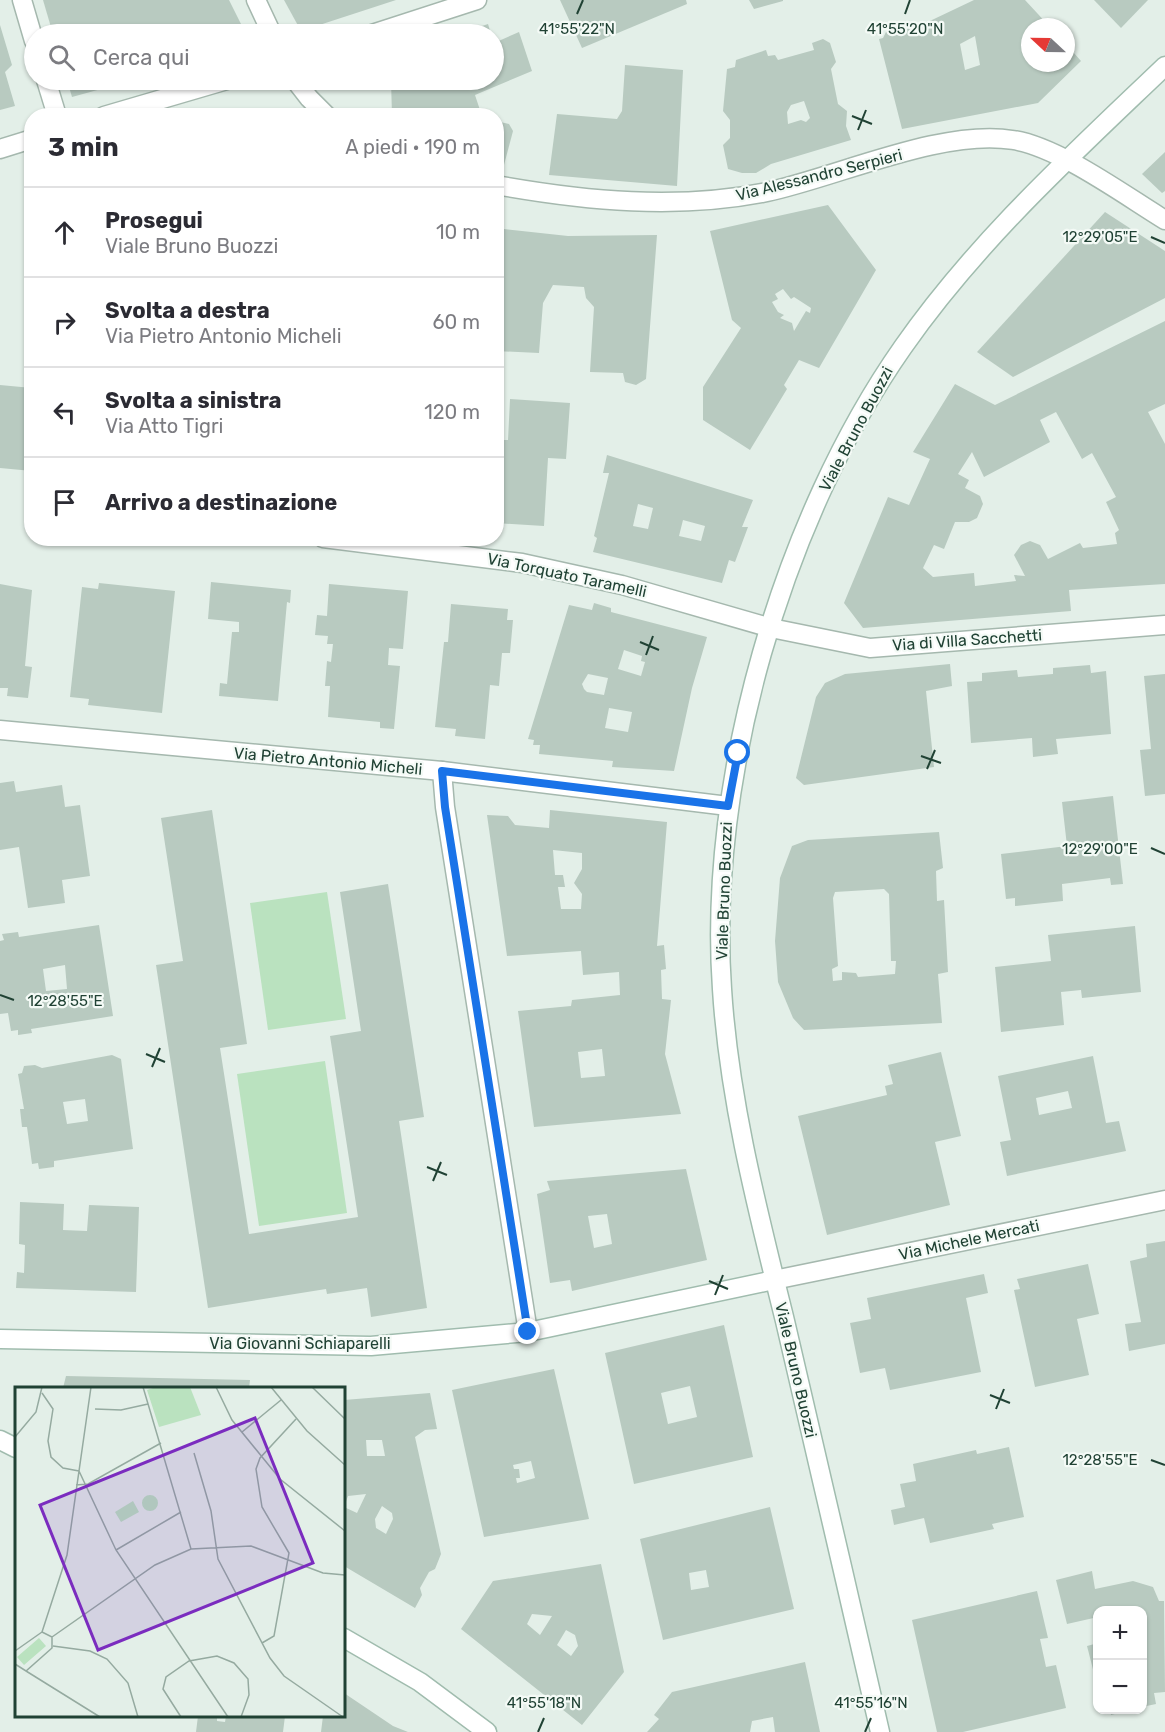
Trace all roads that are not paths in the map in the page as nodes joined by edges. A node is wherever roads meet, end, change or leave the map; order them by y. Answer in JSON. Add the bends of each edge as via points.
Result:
{"nodes":[{"id":1,"x":22,"y":0,"type":"edge"},
{"id":2,"x":256,"y":0,"type":"edge"},
{"id":3,"x":477,"y":0,"type":"edge"},
{"id":4,"x":29,"y":24,"type":"edge"},
{"id":5,"x":267,"y":24,"type":"edge"},
{"id":6,"x":403,"y":24,"type":"edge"},
{"id":7,"x":1165,"y":66,"type":"edge"},
{"id":8,"x":49,"y":90,"type":"edge"},
{"id":9,"x":193,"y":90,"type":"edge"},
{"id":10,"x":302,"y":90,"type":"edge"},
{"id":11,"x":55,"y":108,"type":"edge"},
{"id":12,"x":131,"y":108,"type":"edge"},
{"id":13,"x":319,"y":108,"type":"edge"},
{"id":14,"x":24,"y":142,"type":"edge"},
{"id":15,"x":0,"y":149,"type":"edge"},
{"id":16,"x":1064,"y":160,"type":"junction"},
{"id":17,"x":504,"y":186,"type":"edge"},
{"id":18,"x":1165,"y":220,"type":"edge"},
{"id":19,"x":393,"y":546,"type":"edge"},
{"id":20,"x":1165,"y":625,"type":"edge"},
{"id":21,"x":771,"y":628,"type":"junction"},
{"id":22,"x":0,"y":730,"type":"edge"},
{"id":23,"x":442,"y":771,"type":"junction"},
{"id":24,"x":728,"y":806,"type":"junction"},
{"id":25,"x":1165,"y":1200,"type":"edge"},
{"id":26,"x":774,"y":1280,"type":"junction"},
{"id":27,"x":528,"y":1332,"type":"junction"},
{"id":28,"x":0,"y":1339,"type":"edge"},
{"id":29,"x":0,"y":1440,"type":"edge"},
{"id":30,"x":15,"y":1448,"type":"edge"},
{"id":31,"x":345,"y":1639,"type":"edge"},
{"id":32,"x":487,"y":1732,"type":"edge"},
{"id":33,"x":880,"y":1732,"type":"edge"}],
"edges":[{"from":1,"to":4,"type":"street"},
{"from":2,"to":5,"type":"street"},
{"from":3,"to":6,"type":"street"},
{"from":7,"to":16,"type":"street","name":"Viale Bruno Buozzi"},
{"from":8,"to":11,"type":"street"},
{"from":9,"to":12,"type":"street"},
{"from":10,"to":13,"type":"street"},
{"from":14,"to":15,"type":"street"},
{"from":16,"to":17,"type":"street","name":"Via Alessandro Serpieri","via":[[1016,140],[988,138],[930,147],[768,192],[714,200],[639,202]]},
{"from":16,"to":18,"type":"street","name":"Via Alessandro Serpieri"},
{"from":16,"to":21,"type":"street","name":"Viale Bruno Buozzi","via":[[953,282],[878,385],[817,502]]},
{"from":19,"to":21,"type":"street","name":"Via Torquato Taramelli","via":[[532,565],[622,585]]},
{"from":20,"to":21,"type":"street","name":"Via di Villa Sacchetti","via":[[870,648]]},
{"from":21,"to":24,"type":"street","name":"Viale Bruno Buozzi","via":[[752,692]]},
{"from":22,"to":23,"type":"street","name":"Via Pietro Antonio Micheli"},
{"from":23,"to":24,"type":"street","name":"Via Pietro Antonio Micheli"},
{"from":23,"to":27,"type":"street"},
{"from":24,"to":26,"type":"street","name":"Viale Bruno Buozzi","via":[[721,944],[725,1029]]},
{"from":25,"to":26,"type":"street","name":"Via Michele Mercati"},
{"from":26,"to":27,"type":"street","name":"Via Giovanni Schiaparelli"},
{"from":26,"to":33,"type":"street","name":"Viale Bruno Buozzi"},
{"from":27,"to":28,"type":"street","name":"Via Giovanni Schiaparelli","via":[[336,1347]]},
{"from":29,"to":30,"type":"street"},
{"from":31,"to":32,"type":"street","via":[[420,1682]]}]}
